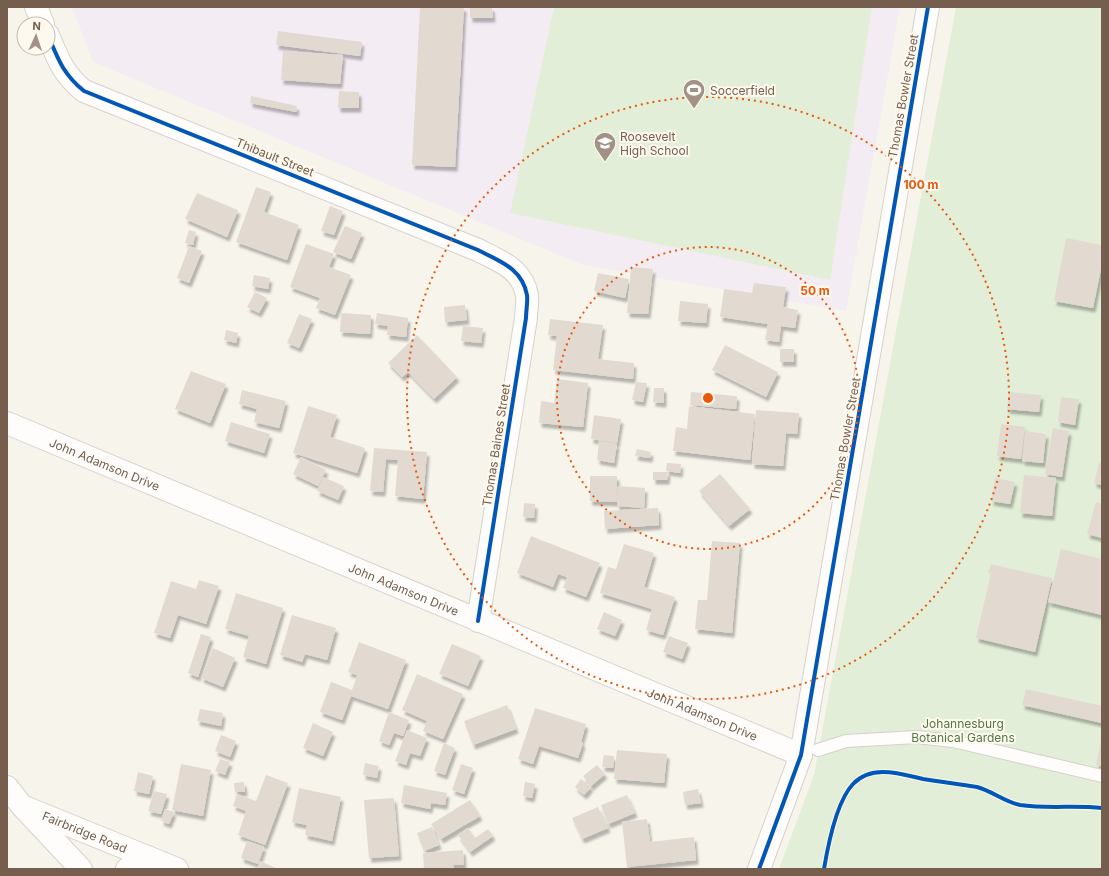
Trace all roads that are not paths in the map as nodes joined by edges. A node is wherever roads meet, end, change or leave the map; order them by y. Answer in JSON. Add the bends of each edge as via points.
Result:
{"nodes":[{"id":1,"x":928,"y":7,"type":"edge"},
{"id":2,"x":56,"y":52,"type":"edge"},
{"id":3,"x":518,"y":274,"type":"joint"},
{"id":4,"x":7,"y":423,"type":"edge"},
{"id":5,"x":478,"y":620,"type":"junction"},
{"id":6,"x":810,"y":752,"type":"junction"},
{"id":7,"x":1102,"y":776,"type":"edge"},
{"id":8,"x":7,"y":787,"type":"edge"},
{"id":9,"x":22,"y":806,"type":"junction"},
{"id":10,"x":147,"y":857,"type":"junction"},
{"id":11,"x":81,"y":869,"type":"edge"},
{"id":12,"x":127,"y":869,"type":"edge"},
{"id":13,"x":177,"y":869,"type":"edge"},
{"id":14,"x":759,"y":869,"type":"edge"}],
"edges":[{"from":1,"to":6,"type":"street","name":"Thomas Bowler Street"},
{"from":2,"to":3,"type":"street","name":"Thibault Street","via":[[66,73],[84,91],[478,250],[506,264]]},
{"from":3,"to":5,"type":"street","name":"Thomas Baines Street","via":[[527,297],[526,318]]},
{"from":4,"to":5,"type":"street","name":"John Adamson Drive"},
{"from":5,"to":6,"type":"street","name":"John Adamson Drive"},
{"from":6,"to":7,"type":"lane","via":[[846,741],[917,737],[953,741]]},
{"from":6,"to":14,"type":"street","name":"Thomas Bowler Street"},
{"from":8,"to":9,"type":"street","name":"Fairbridge Road"},
{"from":9,"to":10,"type":"street","name":"Fairbridge Road"},
{"from":9,"to":11,"type":"street","name":"Fairbridge Road"},
{"from":10,"to":12,"type":"street","name":"Fairbridge Road"},
{"from":10,"to":13,"type":"street","name":"Fairbridge Road"}]}
